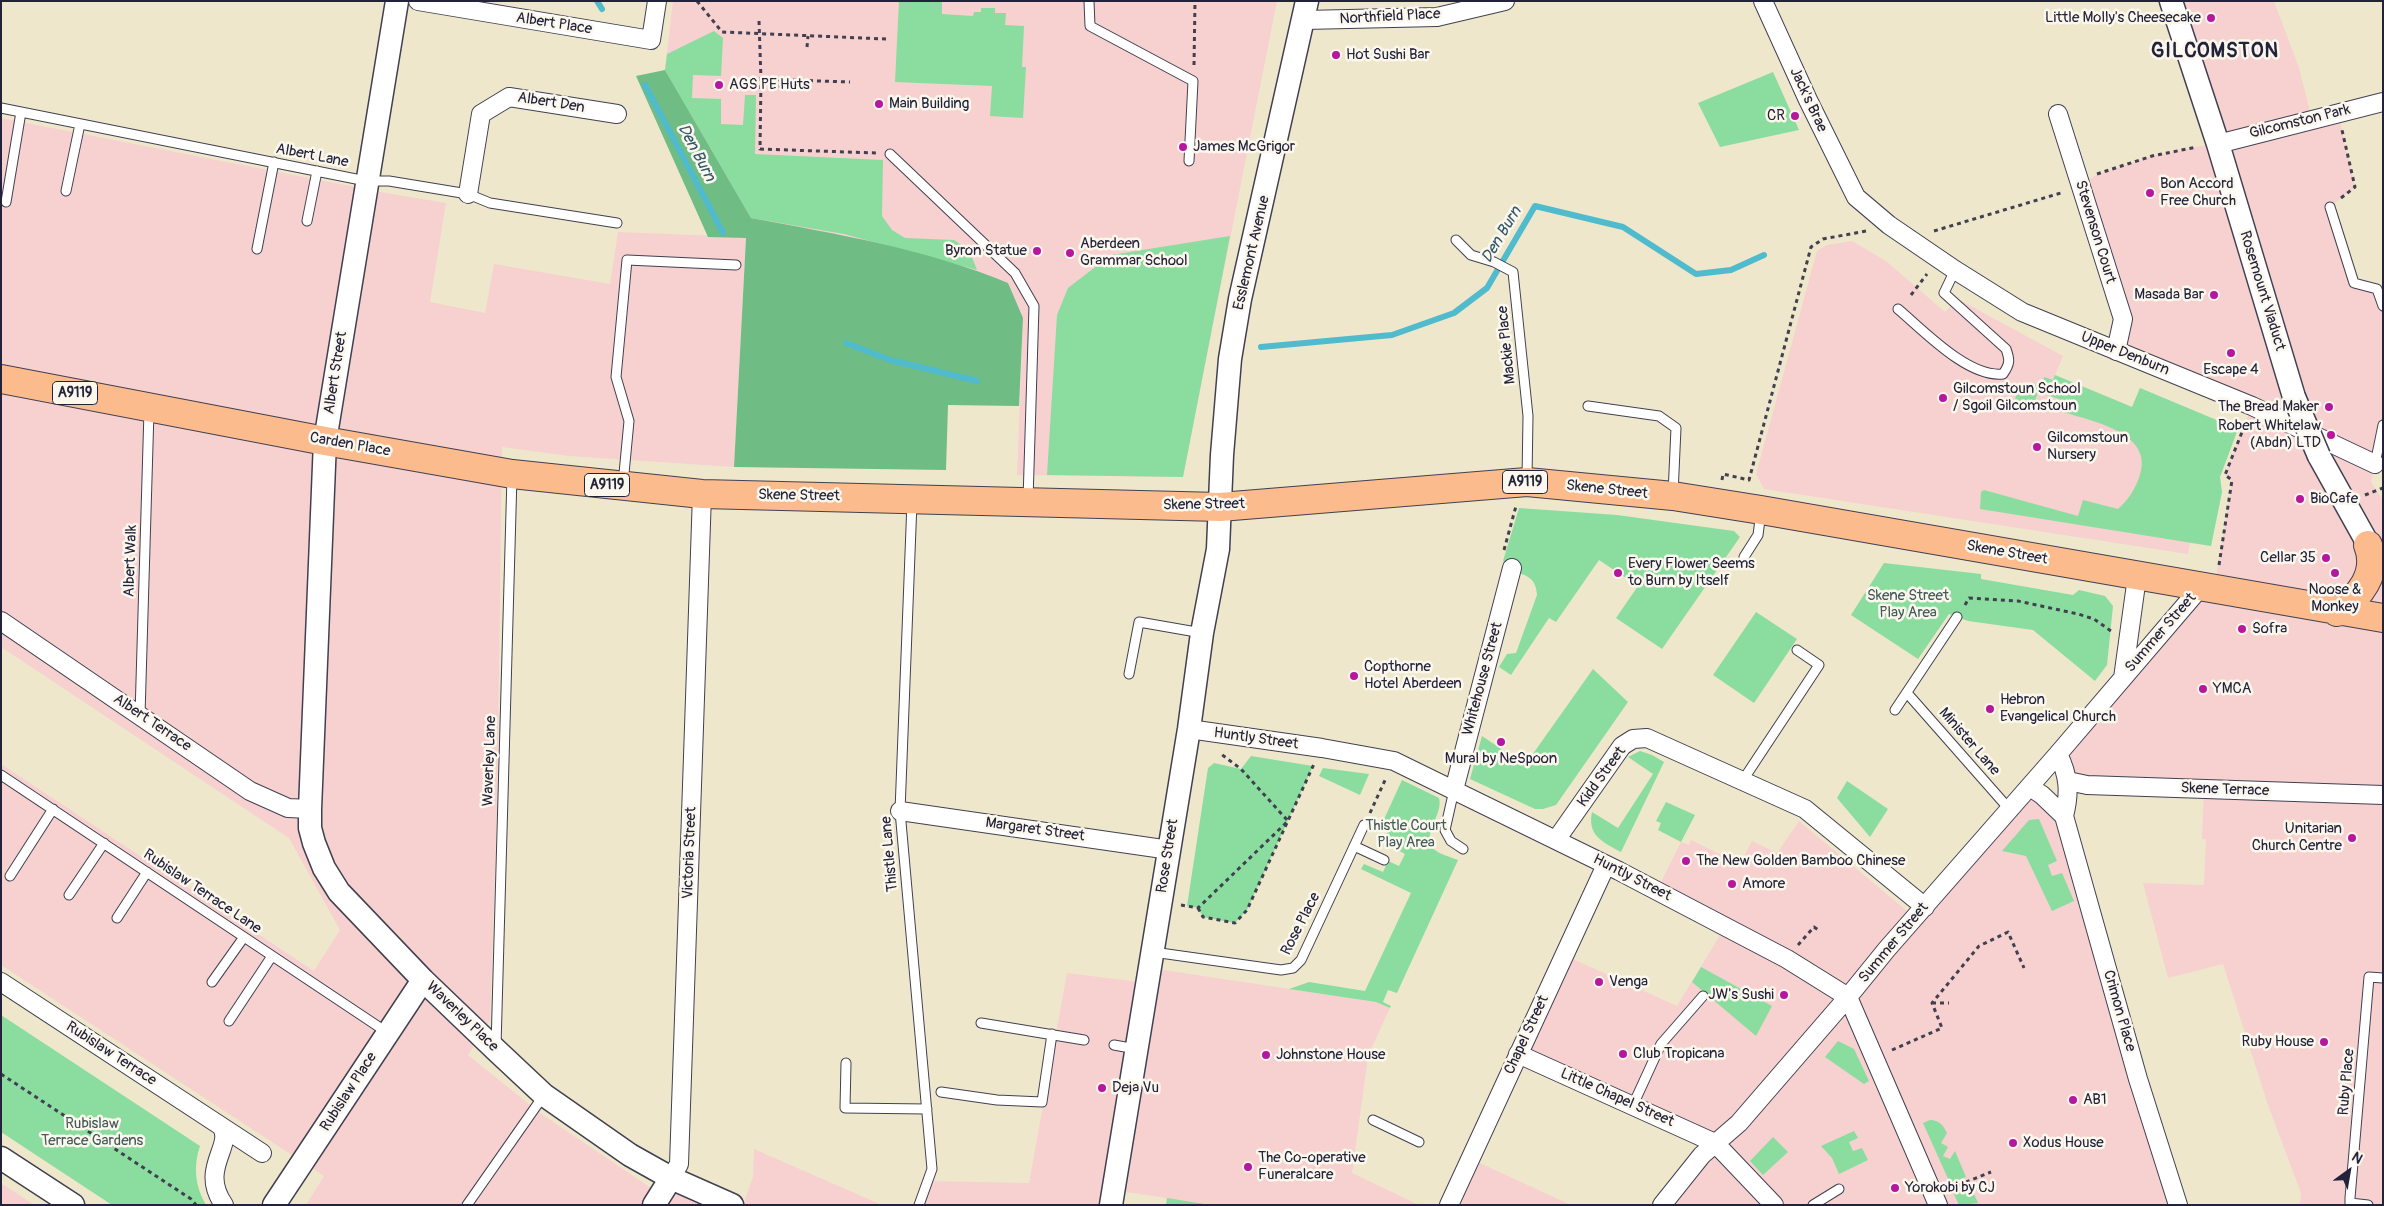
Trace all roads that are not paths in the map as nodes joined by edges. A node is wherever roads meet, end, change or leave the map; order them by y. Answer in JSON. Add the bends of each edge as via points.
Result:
{"nodes":[{"id":1,"x":397,"y":1,"type":"edge"},
{"id":2,"x":418,"y":1,"type":"edge"},
{"id":3,"x":658,"y":1,"type":"edge"},
{"id":4,"x":1089,"y":1,"type":"edge"},
{"id":5,"x":1505,"y":1,"type":"edge"},
{"id":6,"x":1763,"y":1,"type":"edge"},
{"id":7,"x":2171,"y":1,"type":"edge"},
{"id":8,"x":488,"y":7,"type":"edge"},
{"id":9,"x":1305,"y":11,"type":"edge"},
{"id":10,"x":2383,"y":102,"type":"edge"},
{"id":11,"x":1,"y":108,"type":"edge"},
{"id":12,"x":21,"y":112,"type":"junction"},
{"id":13,"x":617,"y":114,"type":"dead end"},
{"id":14,"x":2058,"y":114,"type":"dead end"},
{"id":15,"x":80,"y":124,"type":"junction"},
{"id":16,"x":2218,"y":144,"type":"junction"},
{"id":17,"x":890,"y":154,"type":"road end"},
{"id":18,"x":1190,"y":161,"type":"dead end"},
{"id":19,"x":274,"y":162,"type":"junction"},
{"id":20,"x":317,"y":171,"type":"junction"},
{"id":21,"x":366,"y":181,"type":"junction"},
{"id":22,"x":66,"y":191,"type":"dead end"},
{"id":23,"x":468,"y":194,"type":"junction"},
{"id":24,"x":1856,"y":197,"type":"joint"},
{"id":25,"x":6,"y":202,"type":"dead end"},
{"id":26,"x":2330,"y":207,"type":"road end"},
{"id":27,"x":307,"y":221,"type":"dead end"},
{"id":28,"x":617,"y":223,"type":"dead end"},
{"id":29,"x":1456,"y":240,"type":"dead end"},
{"id":30,"x":257,"y":249,"type":"dead end"},
{"id":31,"x":736,"y":265,"type":"dead end"},
{"id":32,"x":1955,"y":270,"type":"junction"},
{"id":33,"x":2383,"y":306,"type":"edge"},
{"id":34,"x":1898,"y":309,"type":"dead end"},
{"id":35,"x":2116,"y":351,"type":"junction"},
{"id":36,"x":1,"y":379,"type":"edge"},
{"id":37,"x":1588,"y":406,"type":"dead end"},
{"id":38,"x":149,"y":408,"type":"junction"},
{"id":39,"x":2383,"y":425,"type":"edge"},
{"id":40,"x":325,"y":441,"type":"junction"},
{"id":41,"x":2375,"y":464,"type":"joint"},
{"id":42,"x":512,"y":474,"type":"junction"},
{"id":43,"x":1521,"y":482,"type":"junction"},
{"id":44,"x":623,"y":487,"type":"junction"},
{"id":45,"x":702,"y":494,"type":"junction"},
{"id":46,"x":1673,"y":496,"type":"junction"},
{"id":47,"x":912,"y":499,"type":"junction"},
{"id":48,"x":1028,"y":502,"type":"junction"},
{"id":49,"x":1220,"y":508,"type":"junction"},
{"id":50,"x":1761,"y":510,"type":"junction"},
{"id":51,"x":2368,"y":545,"type":"junction"},
{"id":52,"x":1744,"y":557,"type":"dead end"},
{"id":53,"x":1512,"y":568,"type":"road end"},
{"id":54,"x":2383,"y":569,"type":"edge"},
{"id":55,"x":2137,"y":577,"type":"junction"},
{"id":56,"x":2207,"y":589,"type":"junction"},
{"id":57,"x":2338,"y":612,"type":"junction"},
{"id":58,"x":1957,"y":617,"type":"road end"},
{"id":59,"x":2383,"y":618,"type":"edge"},
{"id":60,"x":1,"y":621,"type":"edge"},
{"id":61,"x":1202,"y":633,"type":"junction"},
{"id":62,"x":1797,"y":650,"type":"dead end"},
{"id":63,"x":1129,"y":674,"type":"dead end"},
{"id":64,"x":2122,"y":678,"type":"junction"},
{"id":65,"x":1907,"y":693,"type":"junction"},
{"id":66,"x":1895,"y":710,"type":"dead end"},
{"id":67,"x":140,"y":715,"type":"junction"},
{"id":68,"x":1189,"y":729,"type":"junction"},
{"id":69,"x":2058,"y":754,"type":"junction"},
{"id":70,"x":1,"y":774,"type":"edge"},
{"id":71,"x":1743,"y":780,"type":"junction"},
{"id":72,"x":2068,"y":781,"type":"junction"},
{"id":73,"x":2030,"y":787,"type":"junction"},
{"id":74,"x":1454,"y":790,"type":"junction"},
{"id":75,"x":2383,"y":795,"type":"edge"},
{"id":76,"x":53,"y":809,"type":"junction"},
{"id":77,"x":310,"y":809,"type":"junction"},
{"id":78,"x":2010,"y":810,"type":"junction"},
{"id":79,"x":900,"y":811,"type":"junction"},
{"id":80,"x":2064,"y":816,"type":"junction"},
{"id":81,"x":1364,"y":825,"type":"road end"},
{"id":82,"x":1556,"y":840,"type":"junction"},
{"id":83,"x":104,"y":843,"type":"junction"},
{"id":84,"x":1354,"y":846,"type":"junction"},
{"id":85,"x":1463,"y":849,"type":"dead end"},
{"id":86,"x":1170,"y":850,"type":"junction"},
{"id":87,"x":1384,"y":860,"type":"dead end"},
{"id":88,"x":1606,"y":865,"type":"junction"},
{"id":89,"x":147,"y":872,"type":"junction"},
{"id":90,"x":10,"y":876,"type":"dead end"},
{"id":91,"x":69,"y":895,"type":"dead end"},
{"id":92,"x":1925,"y":907,"type":"junction"},
{"id":93,"x":117,"y":918,"type":"dead end"},
{"id":94,"x":244,"y":937,"type":"junction"},
{"id":95,"x":1153,"y":952,"type":"junction"},
{"id":96,"x":272,"y":956,"type":"junction"},
{"id":97,"x":2383,"y":978,"type":"edge"},
{"id":98,"x":423,"y":980,"type":"junction"},
{"id":99,"x":1,"y":982,"type":"edge"},
{"id":100,"x":212,"y":982,"type":"dead end"},
{"id":101,"x":1703,"y":996,"type":"dead end"},
{"id":102,"x":1848,"y":998,"type":"junction"},
{"id":103,"x":229,"y":1021,"type":"dead end"},
{"id":104,"x":981,"y":1023,"type":"dead end"},
{"id":105,"x":388,"y":1033,"type":"junction"},
{"id":106,"x":1052,"y":1034,"type":"junction"},
{"id":107,"x":1084,"y":1040,"type":"dead end"},
{"id":108,"x":1114,"y":1045,"type":"dead end"},
{"id":109,"x":1137,"y":1049,"type":"junction"},
{"id":110,"x":496,"y":1050,"type":"junction"},
{"id":111,"x":1518,"y":1054,"type":"junction"},
{"id":112,"x":846,"y":1063,"type":"dead end"},
{"id":113,"x":941,"y":1092,"type":"dead end"},
{"id":114,"x":544,"y":1095,"type":"junction"},
{"id":115,"x":1633,"y":1105,"type":"junction"},
{"id":116,"x":926,"y":1109,"type":"junction"},
{"id":117,"x":1373,"y":1120,"type":"dead end"},
{"id":118,"x":221,"y":1126,"type":"junction"},
{"id":119,"x":1419,"y":1142,"type":"dead end"},
{"id":120,"x":1716,"y":1142,"type":"junction"},
{"id":121,"x":262,"y":1153,"type":"dead end"},
{"id":122,"x":1,"y":1158,"type":"edge"},
{"id":123,"x":671,"y":1178,"type":"junction"},
{"id":124,"x":1839,"y":1189,"type":"dead end"},
{"id":125,"x":1936,"y":1200,"type":"edge"},
{"id":126,"x":72,"y":1205,"type":"edge"},
{"id":127,"x":224,"y":1205,"type":"edge"},
{"id":128,"x":274,"y":1205,"type":"edge"},
{"id":129,"x":467,"y":1205,"type":"edge"},
{"id":130,"x":654,"y":1205,"type":"edge"},
{"id":131,"x":732,"y":1205,"type":"edge"},
{"id":132,"x":919,"y":1205,"type":"edge"},
{"id":133,"x":1111,"y":1205,"type":"edge"},
{"id":134,"x":1448,"y":1205,"type":"edge"},
{"id":135,"x":1662,"y":1205,"type":"edge"},
{"id":136,"x":1774,"y":1205,"type":"edge"},
{"id":137,"x":1813,"y":1205,"type":"edge"},
{"id":138,"x":2178,"y":1205,"type":"edge"},
{"id":139,"x":2368,"y":1205,"type":"edge"}],
"edges":[{"from":1,"to":21,"type":"street","name":"Albert Street"},
{"from":2,"to":8,"type":"street","name":"Albert Place"},
{"from":3,"to":8,"type":"street","name":"Albert Place","via":[[651,40]]},
{"from":4,"to":18,"type":"lane","via":[[1090,26],[1193,81]]},
{"from":5,"to":9,"type":"street","name":"Northfield Place","via":[[1437,17]]},
{"from":6,"to":24,"type":"street","name":"Jack's Brae"},
{"from":7,"to":16,"type":"street","name":"Rosemount Viaduct"},
{"from":9,"to":49,"type":"street","name":"Esslemont Avenue","via":[[1240,299],[1230,358]]},
{"from":10,"to":16,"type":"street","name":"Gilcomston Park"},
{"from":11,"to":12,"type":"lane","name":"Albert Lane"},
{"from":12,"to":15,"type":"lane","name":"Albert Lane"},
{"from":12,"to":25,"type":"lane"},
{"from":13,"to":23,"type":"street","name":"Albert Den","via":[[509,97],[481,114]]},
{"from":14,"to":35,"type":"street","name":"Stevenson Court","via":[[2122,319]]},
{"from":15,"to":19,"type":"lane","name":"Albert Lane"},
{"from":15,"to":22,"type":"lane"},
{"from":16,"to":51,"type":"street","name":"Rosemount Viaduct","bridge":true,"via":[[2294,397],[2319,456]]},
{"from":17,"to":48,"type":"lane","via":[[1015,273],[1034,306]]},
{"from":19,"to":20,"type":"lane","name":"Albert Lane"},
{"from":19,"to":30,"type":"lane"},
{"from":20,"to":21,"type":"lane","name":"Albert Lane"},
{"from":20,"to":27,"type":"lane"},
{"from":21,"to":23,"type":"lane","name":"Albert Lane","via":[[389,181]]},
{"from":21,"to":40,"type":"street","name":"Albert Street"},
{"from":23,"to":28,"type":"lane","name":"Albert Lane","via":[[490,203]]},
{"from":24,"to":32,"type":"street","name":"Upper Denburn","via":[[1889,225]]},
{"from":26,"to":33,"type":"lane","via":[[2354,282],[2378,289]]},
{"from":29,"to":43,"type":"lane","name":"Mackie Place","via":[[1471,255],[1513,272],[1528,416]]},
{"from":31,"to":44,"type":"lane","via":[[627,260],[616,377],[630,421]]},
{"from":32,"to":34,"type":"lane","via":[[1944,293],[2006,349],[2010,359],[2004,374],[1979,369],[1957,358]]},
{"from":32,"to":35,"type":"street","name":"Upper Denburn","via":[[2022,312]]},
{"from":35,"to":41,"type":"street","name":"Upper Denburn","via":[[2252,406]]},
{"from":36,"to":38,"type":"main road","name":"Carden Place","number":"A9119"},
{"from":37,"to":46,"type":"lane","via":[[1658,416],[1676,428]]},
{"from":38,"to":40,"type":"main road","name":"Carden Place","number":"A9119"},
{"from":38,"to":67,"type":"lane","name":"Albert Walk"},
{"from":39,"to":41,"type":"lane","name":"Upper Denburn"},
{"from":40,"to":42,"type":"main road","name":"Carden Place","number":"A9119"},
{"from":40,"to":77,"type":"street","name":"Albert Street"},
{"from":42,"to":44,"type":"main road","name":"Carden Place","number":"A9119"},
{"from":42,"to":110,"type":"lane","name":"Waverley Lane"},
{"from":43,"to":46,"type":"main road","name":"Skene Street","number":"A9119"},
{"from":43,"to":49,"type":"main road","name":"Skene Street","number":"A9119"},
{"from":44,"to":45,"type":"main road","name":"Carden Place","number":"A9119"},
{"from":45,"to":47,"type":"main road","name":"Skene Street","number":"A9119"},
{"from":45,"to":123,"type":"street","name":"Victoria Street","via":[[679,1164]]},
{"from":46,"to":50,"type":"main road","name":"Skene Street","number":"A9119"},
{"from":47,"to":48,"type":"main road","name":"Skene Street","number":"A9119"},
{"from":47,"to":79,"type":"lane","name":"Thistle Lane"},
{"from":48,"to":49,"type":"main road","name":"Skene Street","number":"A9119"},
{"from":49,"to":61,"type":"street","name":"Rose Street","via":[[1218,550]]},
{"from":50,"to":52,"type":"lane","via":[[1758,535]]},
{"from":50,"to":55,"type":"main road","name":"Skene Street","number":"A9119"},
{"from":51,"to":54,"type":"street","name":"Rosemount Viaduct"},
{"from":51,"to":57,"type":"main road","via":[[2372,564],[2366,582]]},
{"from":53,"to":74,"type":"street","name":"Whitehouse Street"},
{"from":55,"to":56,"type":"main road","name":"Skene Street","number":"A9119"},
{"from":55,"to":64,"type":"street","name":"Summer Street"},
{"from":56,"to":57,"type":"main road","name":"Skene Street","number":"A9119"},
{"from":56,"to":64,"type":"street","name":"Summer Street"},
{"from":57,"to":59,"type":"main road","name":"Skene Street","number":"A9119"},
{"from":58,"to":65,"type":"lane"},
{"from":60,"to":67,"type":"street","name":"Albert Terrace"},
{"from":61,"to":63,"type":"lane","via":[[1138,622]]},
{"from":61,"to":68,"type":"street","name":"Rose Street"},
{"from":62,"to":71,"type":"lane","via":[[1820,665]]},
{"from":64,"to":69,"type":"street","name":"Summer Street"},
{"from":65,"to":66,"type":"lane"},
{"from":65,"to":78,"type":"lane","name":"Minister Lane"},
{"from":67,"to":77,"type":"street","name":"Albert Terrace","via":[[250,791],[288,808]]},
{"from":68,"to":74,"type":"street","name":"Huntly Street","via":[[1394,761]]},
{"from":68,"to":86,"type":"street","name":"Rose Street"},
{"from":69,"to":72,"type":"street","name":"Crimon Place"},
{"from":69,"to":73,"type":"street","name":"Summer Street"},
{"from":70,"to":76,"type":"lane","name":"Rubislaw Terrace Lane"},
{"from":71,"to":82,"type":"street","name":"Kidd Street","via":[[1648,738],[1634,739],[1622,746]]},
{"from":71,"to":92,"type":"street","name":"Kidd Street","via":[[1805,809]]},
{"from":72,"to":75,"type":"street","name":"Skene Terrace","via":[[2087,785]]},
{"from":72,"to":80,"type":"street","name":"Crimon Place"},
{"from":73,"to":78,"type":"street","name":"Summer Street"},
{"from":73,"to":80,"type":"street"},
{"from":74,"to":82,"type":"street","name":"Huntly Street"},
{"from":74,"to":85,"type":"lane","via":[[1445,830],[1451,841]]},
{"from":76,"to":83,"type":"lane","name":"Rubislaw Terrace Lane"},
{"from":76,"to":90,"type":"lane"},
{"from":77,"to":98,"type":"street","name":"Waverley Place","via":[[314,843],[339,892]]},
{"from":78,"to":92,"type":"street","name":"Summer Street"},
{"from":79,"to":86,"type":"street","name":"Margaret Street"},
{"from":79,"to":116,"type":"lane","name":"Thistle Lane"},
{"from":80,"to":138,"type":"street","name":"Crimon Place","via":[[2138,1079]]},
{"from":81,"to":84,"type":"lane","name":"Rose Place"},
{"from":82,"to":88,"type":"street","name":"Huntly Street"},
{"from":83,"to":89,"type":"lane","name":"Rubislaw Terrace Lane"},
{"from":83,"to":91,"type":"lane"},
{"from":84,"to":87,"type":"lane"},
{"from":84,"to":95,"type":"lane","name":"Rose Place","via":[[1301,960],[1293,968],[1281,970]]},
{"from":86,"to":95,"type":"street","name":"Rose Street"},
{"from":88,"to":102,"type":"street","name":"Huntly Street","via":[[1788,960]]},
{"from":88,"to":111,"type":"street","name":"Chapel Street"},
{"from":89,"to":93,"type":"lane"},
{"from":89,"to":94,"type":"lane","name":"Rubislaw Terrace Lane"},
{"from":92,"to":102,"type":"street","name":"Summer Street"},
{"from":94,"to":96,"type":"lane","name":"Rubislaw Terrace Lane"},
{"from":94,"to":100,"type":"lane"},
{"from":95,"to":109,"type":"street","name":"Rose Street"},
{"from":96,"to":103,"type":"lane"},
{"from":96,"to":105,"type":"lane","name":"Rubislaw Terrace Lane"},
{"from":97,"to":139,"type":"lane","name":"Ruby Place","via":[[2369,976],[2350,1203]]},
{"from":98,"to":105,"type":"street","name":"Rubislaw Place"},
{"from":98,"to":110,"type":"street","name":"Waverley Place"},
{"from":99,"to":118,"type":"street","name":"Rubislaw Terrace"},
{"from":101,"to":115,"type":"lane","via":[[1660,1044]]},
{"from":102,"to":120,"type":"street","name":"Summer Street","via":[[1739,1123]]},
{"from":102,"to":125,"type":"street"},
{"from":104,"to":106,"type":"lane"},
{"from":105,"to":128,"type":"street","name":"Rubislaw Place"},
{"from":106,"to":107,"type":"lane"},
{"from":106,"to":113,"type":"lane","via":[[1042,1102]]},
{"from":108,"to":109,"type":"lane"},
{"from":109,"to":133,"type":"street","name":"Rose Street"},
{"from":110,"to":114,"type":"street","name":"Waverley Place"},
{"from":111,"to":115,"type":"street","name":"Little Chapel Street"},
{"from":111,"to":134,"type":"street","name":"Chapel Street","via":[[1464,1163]]},
{"from":112,"to":116,"type":"lane","via":[[845,1108]]},
{"from":114,"to":123,"type":"street","name":"Waverley Place","via":[[630,1155]]},
{"from":114,"to":129,"type":"lane"},
{"from":115,"to":120,"type":"street","name":"Little Chapel Street"},
{"from":116,"to":132,"type":"lane","name":"Thistle Lane","via":[[932,1169]]},
{"from":117,"to":119,"type":"lane"},
{"from":118,"to":121,"type":"street","name":"Rubislaw Terrace"},
{"from":118,"to":127,"type":"street","via":[[225,1140],[215,1165],[214,1182]]},
{"from":120,"to":135,"type":"street","name":"Summer Street"},
{"from":120,"to":136,"type":"street"},
{"from":122,"to":126,"type":"street"},
{"from":123,"to":130,"type":"street","name":"Victoria Street"},
{"from":123,"to":131,"type":"street","name":"Waverley Place"},
{"from":124,"to":137,"type":"lane"}]}
